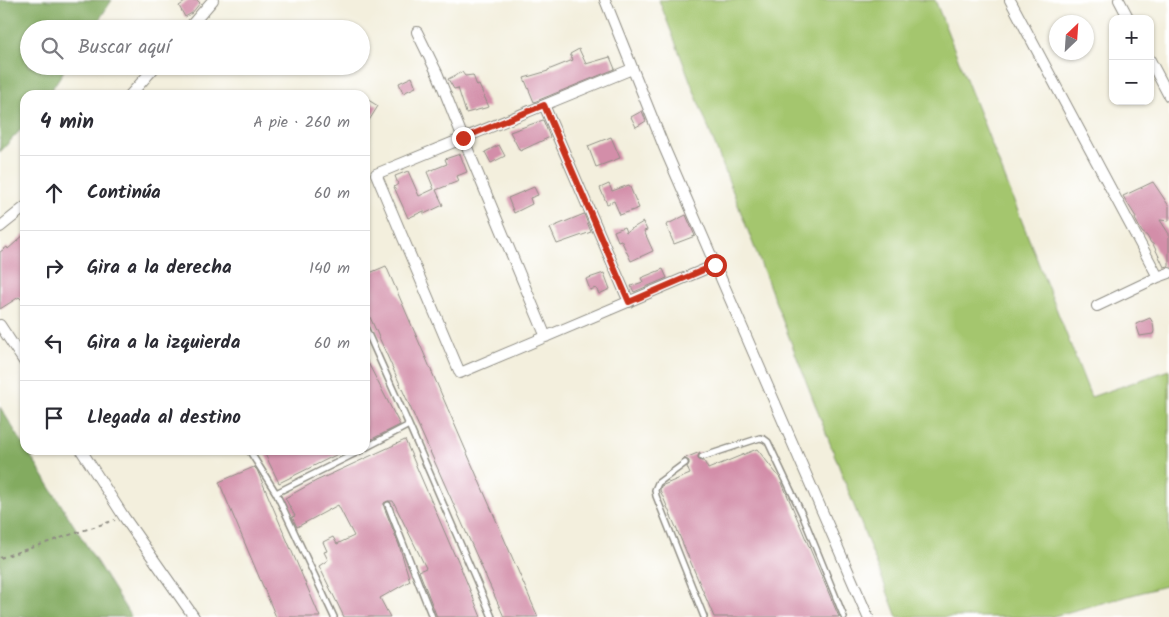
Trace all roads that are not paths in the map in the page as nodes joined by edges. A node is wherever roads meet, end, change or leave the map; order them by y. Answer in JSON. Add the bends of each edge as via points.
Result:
{"nodes":[{"id":1,"x":213,"y":0,"type":"edge"},
{"id":2,"x":605,"y":0,"type":"edge"},
{"id":3,"x":1010,"y":0,"type":"edge"},
{"id":4,"x":1119,"y":0,"type":"edge"},
{"id":5,"x":1127,"y":15,"type":"edge"},
{"id":6,"x":196,"y":20,"type":"edge"},
{"id":7,"x":417,"y":32,"type":"dead end"},
{"id":8,"x":632,"y":68,"type":"junction"},
{"id":9,"x":1154,"y":68,"type":"edge"},
{"id":10,"x":148,"y":75,"type":"edge"},
{"id":11,"x":134,"y":90,"type":"edge"},
{"id":12,"x":1169,"y":96,"type":"edge"},
{"id":13,"x":544,"y":105,"type":"junction"},
{"id":14,"x":463,"y":138,"type":"junction"},
{"id":15,"x":20,"y":211,"type":"edge"},
{"id":16,"x":0,"y":227,"type":"edge"},
{"id":17,"x":715,"y":265,"type":"junction"},
{"id":18,"x":1169,"y":273,"type":"edge"},
{"id":19,"x":1158,"y":278,"type":"junction"},
{"id":20,"x":629,"y":302,"type":"junction"},
{"id":21,"x":1097,"y":306,"type":"dead end"},
{"id":22,"x":0,"y":325,"type":"edge"},
{"id":23,"x":546,"y":337,"type":"junction"},
{"id":24,"x":370,"y":339,"type":"edge"},
{"id":25,"x":20,"y":356,"type":"edge"},
{"id":26,"x":409,"y":425,"type":"junction"},
{"id":27,"x":370,"y":445,"type":"edge"},
{"id":28,"x":84,"y":455,"type":"edge"},
{"id":29,"x":252,"y":455,"type":"edge"},
{"id":30,"x":351,"y":455,"type":"edge"},
{"id":31,"x":702,"y":457,"type":"dead end"},
{"id":32,"x":685,"y":463,"type":"dead end"},
{"id":33,"x":276,"y":492,"type":"junction"},
{"id":34,"x":388,"y":505,"type":"dead end"},
{"id":35,"x":194,"y":617,"type":"edge"},
{"id":36,"x":334,"y":617,"type":"edge"},
{"id":37,"x":432,"y":617,"type":"edge"},
{"id":38,"x":492,"y":617,"type":"edge"},
{"id":39,"x":704,"y":617,"type":"edge"},
{"id":40,"x":844,"y":617,"type":"edge"},
{"id":41,"x":868,"y":617,"type":"edge"}],
"edges":[{"from":1,"to":6,"type":"street"},
{"from":2,"to":8,"type":"street"},
{"from":3,"to":19,"type":"street"},
{"from":4,"to":5,"type":"street"},
{"from":7,"to":14,"type":"street","via":[[438,74]]},
{"from":8,"to":13,"type":"street"},
{"from":8,"to":17,"type":"street"},
{"from":9,"to":12,"type":"street"},
{"from":10,"to":11,"type":"street"},
{"from":13,"to":14,"type":"street"},
{"from":13,"to":20,"type":"street"},
{"from":14,"to":23,"type":"street"},
{"from":14,"to":23,"type":"street","via":[[376,174],[460,373]]},
{"from":15,"to":16,"type":"street"},
{"from":17,"to":20,"type":"street"},
{"from":17,"to":41,"type":"street"},
{"from":18,"to":19,"type":"street"},
{"from":19,"to":21,"type":"street"},
{"from":20,"to":23,"type":"street"},
{"from":22,"to":25,"type":"street"},
{"from":24,"to":26,"type":"lane"},
{"from":26,"to":27,"type":"lane"},
{"from":26,"to":38,"type":"lane"},
{"from":28,"to":35,"type":"street"},
{"from":29,"to":33,"type":"lane"},
{"from":30,"to":33,"type":"lane"},
{"from":31,"to":40,"type":"lane","via":[[760,438],[768,442],[802,514]]},
{"from":32,"to":39,"type":"lane","via":[[658,483],[655,490]]},
{"from":33,"to":36,"type":"lane"},
{"from":34,"to":37,"type":"lane"}]}
